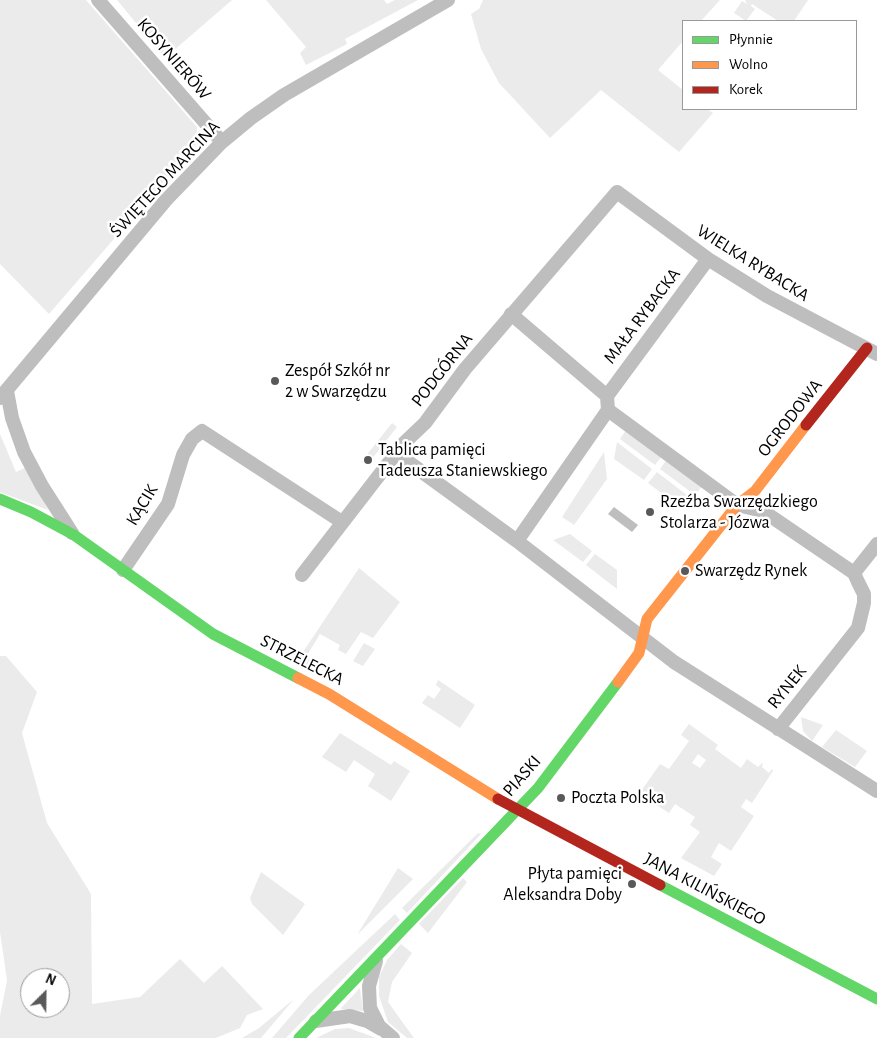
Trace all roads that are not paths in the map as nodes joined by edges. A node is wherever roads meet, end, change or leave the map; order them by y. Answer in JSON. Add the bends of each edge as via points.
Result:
{"nodes":[{"id":1,"x":98,"y":0,"type":"edge"},
{"id":2,"x":448,"y":0,"type":"edge"},
{"id":3,"x":222,"y":142,"type":"junction"},
{"id":4,"x":617,"y":192,"type":"joint"},
{"id":5,"x":708,"y":259,"type":"junction"},
{"id":6,"x":511,"y":314,"type":"junction"},
{"id":7,"x":872,"y":351,"type":"edge"},
{"id":8,"x":3,"y":395,"type":"edge"},
{"id":9,"x":607,"y":396,"type":"junction"},
{"id":10,"x":608,"y":410,"type":"junction"},
{"id":11,"x":396,"y":453,"type":"junction"},
{"id":12,"x":0,"y":499,"type":"edge"},
{"id":13,"x":737,"y":505,"type":"junction"},
{"id":14,"x":342,"y":522,"type":"junction"},
{"id":15,"x":74,"y":535,"type":"junction"},
{"id":16,"x":517,"y":541,"type":"junction"},
{"id":17,"x":877,"y":544,"type":"edge"},
{"id":18,"x":123,"y":570,"type":"junction"},
{"id":19,"x":854,"y":573,"type":"junction"},
{"id":20,"x":302,"y":575,"type":"dead end"},
{"id":21,"x":864,"y":594,"type":"junction"},
{"id":22,"x":877,"y":606,"type":"edge"},
{"id":23,"x":644,"y":639,"type":"junction"},
{"id":24,"x":778,"y":729,"type":"junction"},
{"id":25,"x":877,"y":791,"type":"edge"},
{"id":26,"x":518,"y":810,"type":"junction"},
{"id":27,"x":381,"y":952,"type":"junction"},
{"id":28,"x":877,"y":999,"type":"edge"},
{"id":29,"x":314,"y":1022,"type":"junction"},
{"id":30,"x":388,"y":1034,"type":"edge"},
{"id":31,"x":298,"y":1038,"type":"edge"}],
"edges":[{"from":1,"to":3,"type":"street","name":"KOSYNIERÓW"},
{"from":2,"to":3,"type":"street","name":"ŚWIĘTEGO MARCINA","via":[[284,95]]},
{"from":3,"to":8,"type":"street","name":"ŚWIĘTEGO MARCINA","via":[[147,222]]},
{"from":4,"to":5,"type":"street","name":"WIELKA RYBACKA"},
{"from":4,"to":6,"type":"street","name":"PODGÓRNA"},
{"from":5,"to":7,"type":"street","name":"WIELKA RYBACKA","via":[[785,307]]},
{"from":5,"to":9,"type":"street","name":"MAŁA RYBACKA"},
{"from":6,"to":9,"type":"street"},
{"from":6,"to":11,"type":"street","name":"PODGÓRNA","via":[[425,423]]},
{"from":7,"to":13,"type":"street","name":"OGRODOWA","via":[[755,491]]},
{"from":8,"to":15,"type":"street","name":"STRZELECKA","via":[[24,452]]},
{"from":9,"to":10,"type":"street"},
{"from":10,"to":13,"type":"street"},
{"from":10,"to":16,"type":"street"},
{"from":11,"to":14,"type":"street","name":"PODGÓRNA"},
{"from":11,"to":16,"type":"street"},
{"from":12,"to":15,"type":"street","name":"STRZELECKA"},
{"from":13,"to":19,"type":"street","via":[[764,511]]},
{"from":13,"to":23,"type":"street","name":"OGRODOWA","via":[[647,619]]},
{"from":14,"to":18,"type":"street","name":"KĄCIK","via":[[206,432],[197,434],[183,455],[168,504]]},
{"from":14,"to":20,"type":"street","name":"PODGÓRNA"},
{"from":15,"to":18,"type":"street","name":"STRZELECKA"},
{"from":16,"to":23,"type":"street"},
{"from":17,"to":19,"type":"street"},
{"from":18,"to":26,"type":"street","name":"STRZELECKA","via":[[213,634],[329,694]]},
{"from":19,"to":21,"type":"street"},
{"from":21,"to":22,"type":"street"},
{"from":21,"to":24,"type":"street","name":"RYNEK","via":[[864,611],[858,628]]},
{"from":23,"to":24,"type":"street"},
{"from":23,"to":26,"type":"street","name":"PIASKI","via":[[632,665]]},
{"from":24,"to":25,"type":"street","name":"RYNEK"},
{"from":26,"to":27,"type":"street","name":"PIASKI"},
{"from":26,"to":28,"type":"street","name":"JANA KILIŃSKIEGO"},
{"from":27,"to":29,"type":"street","name":"PIASKI"},
{"from":27,"to":30,"type":"street","via":[[372,972],[368,993],[373,1016]]},
{"from":29,"to":30,"type":"street","via":[[350,1016],[367,1021]]},
{"from":29,"to":31,"type":"street","name":"PIASKI"}]}
